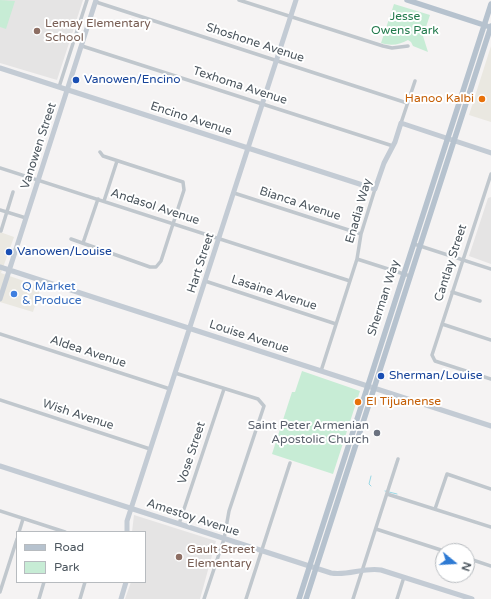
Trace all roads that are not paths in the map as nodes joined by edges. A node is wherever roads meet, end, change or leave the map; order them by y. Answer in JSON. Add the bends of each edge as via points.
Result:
{"nodes":[{"id":1,"x":87,"y":0,"type":"edge"},
{"id":2,"x":239,"y":0,"type":"edge"},
{"id":3,"x":296,"y":0,"type":"edge"},
{"id":4,"x":407,"y":0,"type":"edge"},
{"id":5,"x":96,"y":1,"type":"edge"},
{"id":6,"x":491,"y":4,"type":"edge"},
{"id":7,"x":290,"y":17,"type":"junction"},
{"id":8,"x":484,"y":25,"type":"junction"},
{"id":9,"x":491,"y":27,"type":"edge"},
{"id":10,"x":82,"y":46,"type":"junction"},
{"id":11,"x":408,"y":46,"type":"dead end"},
{"id":12,"x":276,"y":61,"type":"junction"},
{"id":13,"x":0,"y":68,"type":"edge"},
{"id":14,"x":415,"y":81,"type":"dead end"},
{"id":15,"x":59,"y":87,"type":"junction"},
{"id":16,"x":68,"y":89,"type":"junction"},
{"id":17,"x":408,"y":103,"type":"junction"},
{"id":18,"x":262,"y":104,"type":"junction"},
{"id":19,"x":401,"y":123,"type":"junction"},
{"id":20,"x":447,"y":139,"type":"junction"},
{"id":21,"x":454,"y":141,"type":"junction"},
{"id":22,"x":393,"y":146,"type":"junction"},
{"id":23,"x":248,"y":148,"type":"junction"},
{"id":24,"x":100,"y":152,"type":"dead end"},
{"id":25,"x":491,"y":153,"type":"edge"},
{"id":26,"x":117,"y":161,"type":"junction"},
{"id":27,"x":0,"y":168,"type":"edge"},
{"id":28,"x":491,"y":174,"type":"edge"},
{"id":29,"x":38,"y":180,"type":"junction"},
{"id":30,"x":375,"y":189,"type":"junction"},
{"id":31,"x":485,"y":191,"type":"junction"},
{"id":32,"x":13,"y":192,"type":"dead end"},
{"id":33,"x":491,"y":192,"type":"edge"},
{"id":34,"x":234,"y":193,"type":"junction"},
{"id":35,"x":98,"y":199,"type":"junction"},
{"id":36,"x":104,"y":201,"type":"junction"},
{"id":37,"x":0,"y":210,"type":"edge"},
{"id":38,"x":7,"y":212,"type":"junction"},
{"id":39,"x":26,"y":218,"type":"junction"},
{"id":40,"x":173,"y":223,"type":"junction"},
{"id":41,"x":1,"y":231,"type":"edge"},
{"id":42,"x":361,"y":234,"type":"junction"},
{"id":43,"x":219,"y":238,"type":"junction"},
{"id":44,"x":71,"y":239,"type":"dead end"},
{"id":45,"x":83,"y":243,"type":"junction"},
{"id":46,"x":414,"y":244,"type":"junction"},
{"id":47,"x":420,"y":246,"type":"junction"},
{"id":48,"x":357,"y":259,"type":"junction"},
{"id":49,"x":463,"y":260,"type":"junction"},
{"id":50,"x":0,"y":267,"type":"edge"},
{"id":51,"x":491,"y":269,"type":"edge"},
{"id":52,"x":10,"y":270,"type":"junction"},
{"id":53,"x":404,"y":274,"type":"junction"},
{"id":54,"x":410,"y":276,"type":"junction"},
{"id":55,"x":205,"y":281,"type":"junction"},
{"id":56,"x":350,"y":281,"type":"junction"},
{"id":57,"x":452,"y":292,"type":"junction"},
{"id":58,"x":0,"y":298,"type":"edge"},
{"id":59,"x":480,"y":301,"type":"dead end"},
{"id":60,"x":336,"y":324,"type":"junction"},
{"id":61,"x":442,"y":324,"type":"junction"},
{"id":62,"x":190,"y":328,"type":"junction"},
{"id":63,"x":0,"y":334,"type":"edge"},
{"id":64,"x":491,"y":340,"type":"edge"},
{"id":65,"x":321,"y":371,"type":"junction"},
{"id":66,"x":175,"y":373,"type":"junction"},
{"id":67,"x":491,"y":379,"type":"edge"},
{"id":68,"x":368,"y":386,"type":"junction"},
{"id":69,"x":374,"y":388,"type":"junction"},
{"id":70,"x":170,"y":389,"type":"junction"},
{"id":71,"x":224,"y":389,"type":"junction"},
{"id":72,"x":0,"y":400,"type":"edge"},
{"id":73,"x":491,"y":426,"type":"edge"},
{"id":74,"x":150,"y":449,"type":"junction"},
{"id":75,"x":398,"y":459,"type":"dead end"},
{"id":76,"x":290,"y":463,"type":"dead end"},
{"id":77,"x":0,"y":466,"type":"edge"},
{"id":78,"x":491,"y":489,"type":"edge"},
{"id":79,"x":387,"y":494,"type":"junction"},
{"id":80,"x":131,"y":509,"type":"junction"},
{"id":81,"x":435,"y":509,"type":"junction"},
{"id":82,"x":0,"y":511,"type":"edge"},
{"id":83,"x":23,"y":519,"type":"junction"},
{"id":84,"x":179,"y":524,"type":"junction"},
{"id":85,"x":491,"y":527,"type":"edge"},
{"id":86,"x":376,"y":529,"type":"junction"},
{"id":87,"x":19,"y":531,"type":"edge"},
{"id":88,"x":59,"y":531,"type":"edge"},
{"id":89,"x":127,"y":531,"type":"edge"},
{"id":90,"x":224,"y":539,"type":"junction"},
{"id":91,"x":16,"y":542,"type":"edge"},
{"id":92,"x":435,"y":548,"type":"edge"},
{"id":93,"x":261,"y":551,"type":"junction"},
{"id":94,"x":475,"y":561,"type":"edge"},
{"id":95,"x":309,"y":566,"type":"junction"},
{"id":96,"x":491,"y":566,"type":"edge"},
{"id":97,"x":316,"y":568,"type":"junction"},
{"id":98,"x":362,"y":570,"type":"junction"},
{"id":99,"x":404,"y":577,"type":"junction"},
{"id":100,"x":44,"y":583,"type":"edge"},
{"id":101,"x":85,"y":583,"type":"edge"},
{"id":102,"x":126,"y":583,"type":"edge"},
{"id":103,"x":0,"y":592,"type":"edge"},
{"id":104,"x":39,"y":599,"type":"edge"},
{"id":105,"x":80,"y":599,"type":"edge"},
{"id":106,"x":121,"y":599,"type":"edge"},
{"id":107,"x":204,"y":599,"type":"edge"},
{"id":108,"x":246,"y":599,"type":"edge"},
{"id":109,"x":299,"y":599,"type":"edge"},
{"id":110,"x":306,"y":599,"type":"edge"},
{"id":111,"x":353,"y":599,"type":"edge"},
{"id":112,"x":397,"y":599,"type":"edge"},
{"id":113,"x":472,"y":599,"type":"edge"}],
"edges":[{"from":1,"to":15,"type":"street","name":"Vanowen Street"},
{"from":2,"to":7,"type":"street"},
{"from":3,"to":7,"type":"street","name":"Hart Street"},
{"from":4,"to":8,"type":"main road"},
{"from":5,"to":10,"type":"street","name":"Vanowen Street"},
{"from":5,"to":12,"type":"street","name":"Shoshone Avenue"},
{"from":6,"to":8,"type":"main road","name":"Sherman Way"},
{"from":7,"to":11,"type":"street","via":[[387,47]]},
{"from":7,"to":12,"type":"street","name":"Hart Street"},
{"from":8,"to":9,"type":"main road"},
{"from":8,"to":20,"type":"main road","name":"Sherman Way"},
{"from":9,"to":21,"type":"main road","name":"Sherman Way"},
{"from":10,"to":16,"type":"street","name":"Vanowen Street"},
{"from":10,"to":18,"type":"street","name":"Texhoma Avenue"},
{"from":12,"to":17,"type":"street","name":"Shoshone Avenue"},
{"from":12,"to":18,"type":"street","name":"Hart Street"},
{"from":13,"to":15,"type":"street","name":"Encino Avenue"},
{"from":14,"to":17,"type":"street","name":"Enadia Way"},
{"from":15,"to":16,"type":"street","name":"Encino Avenue"},
{"from":16,"to":23,"type":"street","name":"Encino Avenue"},
{"from":16,"to":29,"type":"street","name":"Vanowen Street"},
{"from":17,"to":19,"type":"street","name":"Enadia Way"},
{"from":18,"to":22,"type":"street","name":"Texhoma Avenue"},
{"from":18,"to":23,"type":"street","name":"Hart Street"},
{"from":19,"to":20,"type":"street"},
{"from":19,"to":22,"type":"street","name":"Enadia Way"},
{"from":20,"to":21,"type":"street"},
{"from":20,"to":46,"type":"main road","name":"Sherman Way"},
{"from":21,"to":25,"type":"street"},
{"from":21,"to":47,"type":"main road","name":"Sherman Way"},
{"from":22,"to":30,"type":"street","name":"Enadia Way"},
{"from":23,"to":30,"type":"street","name":"Encino Avenue"},
{"from":23,"to":34,"type":"street","name":"Hart Street"},
{"from":24,"to":26,"type":"street","via":[[103,156]]},
{"from":26,"to":36,"type":"street"},
{"from":26,"to":40,"type":"street","via":[[180,180],[184,184]]},
{"from":27,"to":29,"type":"street","name":"Andasol Avenue"},
{"from":28,"to":31,"type":"street","name":"Cantlay Street"},
{"from":29,"to":35,"type":"street","name":"Andasol Avenue"},
{"from":29,"to":39,"type":"street","name":"Vanowen Street"},
{"from":30,"to":42,"type":"street","name":"Enadia Way"},
{"from":31,"to":33,"type":"street"},
{"from":31,"to":49,"type":"street","name":"Cantlay Street"},
{"from":32,"to":38,"type":"street"},
{"from":34,"to":42,"type":"street","name":"Bianca Avenue"},
{"from":34,"to":43,"type":"street","name":"Hart Street"},
{"from":35,"to":36,"type":"street","name":"Andasol Avenue"},
{"from":35,"to":45,"type":"street"},
{"from":36,"to":40,"type":"street","name":"Andasol Avenue"},
{"from":37,"to":38,"type":"street"},
{"from":38,"to":39,"type":"street"},
{"from":38,"to":41,"type":"street"},
{"from":39,"to":52,"type":"street","name":"Vanowen Street"},
{"from":40,"to":43,"type":"street","name":"Andasol Avenue"},
{"from":40,"to":45,"type":"street","via":[[162,261],[156,268]]},
{"from":42,"to":48,"type":"street","name":"Enadia Way"},
{"from":43,"to":55,"type":"street","name":"Hart Street"},
{"from":43,"to":56,"type":"street","name":"Andasol Avenue"},
{"from":44,"to":45,"type":"street"},
{"from":46,"to":47,"type":"street"},
{"from":46,"to":53,"type":"main road","name":"Sherman Way"},
{"from":47,"to":49,"type":"street"},
{"from":47,"to":54,"type":"main road","name":"Sherman Way"},
{"from":48,"to":53,"type":"street"},
{"from":48,"to":56,"type":"street","name":"Enadia Way"},
{"from":49,"to":51,"type":"street"},
{"from":49,"to":57,"type":"street","name":"Cantlay Street"},
{"from":50,"to":52,"type":"street","name":"Louise Avenue"},
{"from":52,"to":58,"type":"street","name":"Vanowen Street"},
{"from":52,"to":62,"type":"street","name":"Louise Avenue"},
{"from":53,"to":54,"type":"street"},
{"from":53,"to":68,"type":"main road","name":"Sherman Way"},
{"from":54,"to":69,"type":"main road","name":"Sherman Way"},
{"from":55,"to":60,"type":"street","name":"Lasaine Avenue"},
{"from":55,"to":62,"type":"street","name":"Hart Street"},
{"from":56,"to":60,"type":"street","name":"Enadia Way"},
{"from":57,"to":59,"type":"street"},
{"from":57,"to":61,"type":"street","name":"Cantlay Street"},
{"from":60,"to":65,"type":"street","name":"Enadia Way"},
{"from":61,"to":64,"type":"street"},
{"from":61,"to":67,"type":"street","name":"Cantlay Street","via":[[433,359]]},
{"from":62,"to":65,"type":"street","name":"Louise Avenue"},
{"from":62,"to":66,"type":"street","name":"Hart Street"},
{"from":63,"to":70,"type":"street","name":"Aldea Avenue"},
{"from":65,"to":68,"type":"street","name":"Louise Avenue"},
{"from":66,"to":70,"type":"street","name":"Hart Street"},
{"from":66,"to":71,"type":"street"},
{"from":68,"to":69,"type":"street","name":"Louise Avenue"},
{"from":68,"to":95,"type":"main road","name":"Sherman Way"},
{"from":69,"to":73,"type":"street","name":"Louise Avenue"},
{"from":69,"to":97,"type":"main road","name":"Sherman Way"},
{"from":70,"to":74,"type":"street","name":"Hart Street"},
{"from":71,"to":84,"type":"street","name":"Vose Street"},
{"from":71,"to":90,"type":"street","via":[[258,399],[263,403],[229,511]]},
{"from":72,"to":74,"type":"street","name":"Wish Avenue"},
{"from":74,"to":80,"type":"street","name":"Hart Street"},
{"from":75,"to":79,"type":"street"},
{"from":76,"to":93,"type":"street"},
{"from":77,"to":80,"type":"street","name":"Amestoy Avenue"},
{"from":78,"to":81,"type":"street","via":[[447,474]]},
{"from":79,"to":81,"type":"street"},
{"from":79,"to":86,"type":"street"},
{"from":80,"to":84,"type":"street","name":"Amestoy Avenue"},
{"from":80,"to":89,"type":"street","name":"Hart Street"},
{"from":81,"to":85,"type":"street"},
{"from":82,"to":83,"type":"street"},
{"from":83,"to":87,"type":"street"},
{"from":83,"to":88,"type":"street"},
{"from":84,"to":90,"type":"street","name":"Amestoy Avenue"},
{"from":86,"to":92,"type":"street"},
{"from":86,"to":98,"type":"street"},
{"from":90,"to":93,"type":"street","name":"Amestoy Avenue"},
{"from":90,"to":107,"type":"street"},
{"from":91,"to":103,"type":"street"},
{"from":93,"to":95,"type":"street","name":"Amestoy Avenue"},
{"from":93,"to":108,"type":"street"},
{"from":94,"to":96,"type":"street"},
{"from":95,"to":97,"type":"street","name":"Amestoy Avenue"},
{"from":95,"to":109,"type":"main road","name":"Sherman Way"},
{"from":97,"to":98,"type":"street","name":"Amestoy Avenue","via":[[338,574]]},
{"from":97,"to":110,"type":"main road","name":"Sherman Way"},
{"from":98,"to":99,"type":"street","name":"Amestoy Avenue","via":[[381,570]]},
{"from":98,"to":111,"type":"street"},
{"from":99,"to":112,"type":"street"},
{"from":99,"to":113,"type":"street","name":"Amestoy Avenue"},
{"from":100,"to":104,"type":"street"},
{"from":101,"to":105,"type":"street"},
{"from":102,"to":106,"type":"street"}]}
